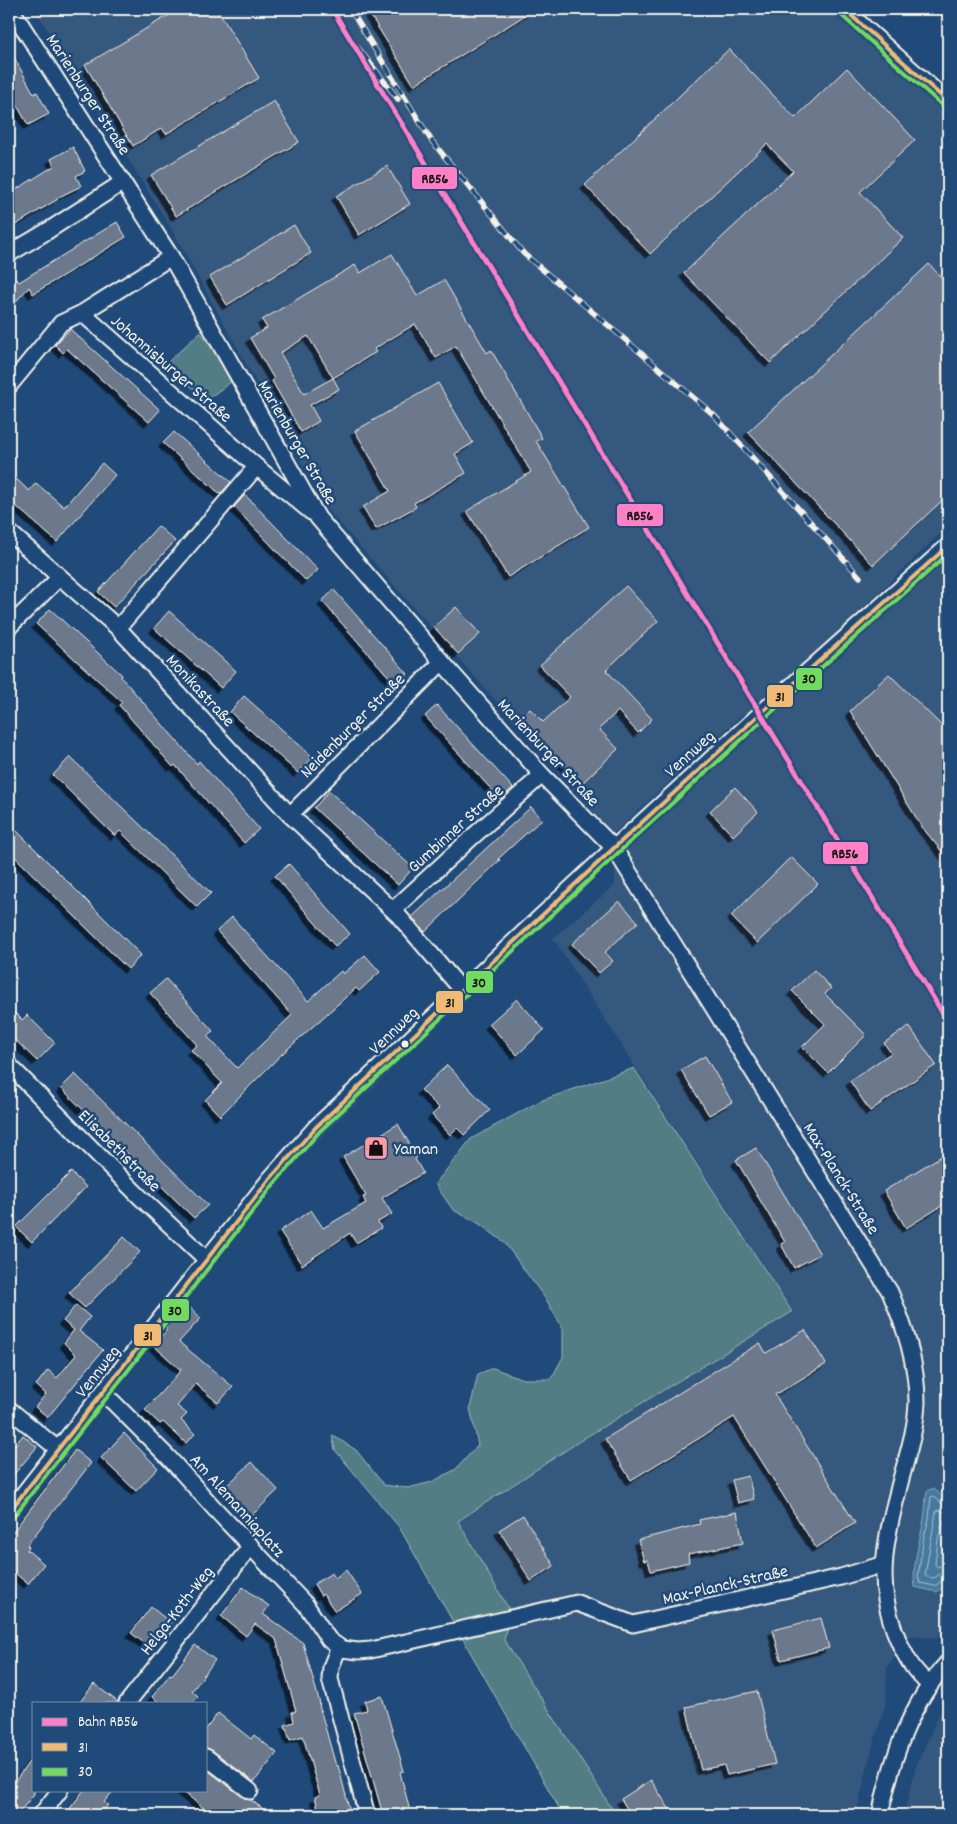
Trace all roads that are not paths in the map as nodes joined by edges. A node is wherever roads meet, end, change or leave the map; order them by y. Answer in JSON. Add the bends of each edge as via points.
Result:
{"nodes":[{"id":1,"x":11,"y":9,"type":"edge"},
{"id":2,"x":844,"y":9,"type":"edge"},
{"id":3,"x":948,"y":102,"type":"edge"},
{"id":4,"x":123,"y":182,"type":"junction"},
{"id":5,"x":9,"y":254,"type":"edge"},
{"id":6,"x":171,"y":257,"type":"junction"},
{"id":7,"x":82,"y":313,"type":"junction"},
{"id":8,"x":9,"y":386,"type":"edge"},
{"id":9,"x":258,"y":468,"type":"junction"},
{"id":10,"x":318,"y":518,"type":"junction"},
{"id":11,"x":9,"y":532,"type":"edge"},
{"id":12,"x":948,"y":546,"type":"edge"},
{"id":13,"x":60,"y":577,"type":"junction"},
{"id":14,"x":9,"y":626,"type":"edge"},
{"id":15,"x":118,"y":628,"type":"junction"},
{"id":16,"x":442,"y":662,"type":"junction"},
{"id":17,"x":542,"y":775,"type":"junction"},
{"id":18,"x":290,"y":815,"type":"junction"},
{"id":19,"x":614,"y":848,"type":"junction"},
{"id":20,"x":393,"y":910,"type":"junction"},
{"id":21,"x":462,"y":990,"type":"junction"},
{"id":22,"x":9,"y":1065,"type":"edge"},
{"id":23,"x":207,"y":1260,"type":"junction"},
{"id":24,"x":102,"y":1394,"type":"junction"},
{"id":25,"x":9,"y":1409,"type":"edge"},
{"id":26,"x":59,"y":1450,"type":"junction"},
{"id":27,"x":9,"y":1512,"type":"edge"},
{"id":28,"x":251,"y":1546,"type":"junction"},
{"id":29,"x":884,"y":1564,"type":"junction"},
{"id":30,"x":339,"y":1647,"type":"junction"},
{"id":31,"x":948,"y":1662,"type":"edge"},
{"id":32,"x":930,"y":1686,"type":"junction"},
{"id":33,"x":132,"y":1701,"type":"edge"},
{"id":34,"x":208,"y":1759,"type":"edge"},
{"id":35,"x":250,"y":1791,"type":"dead end"},
{"id":36,"x":59,"y":1792,"type":"edge"},
{"id":37,"x":42,"y":1815,"type":"edge"},
{"id":38,"x":367,"y":1815,"type":"edge"},
{"id":39,"x":880,"y":1815,"type":"edge"}],
"edges":[{"from":1,"to":4,"type":"street","name":"Marienburger Straße"},
{"from":2,"to":3,"type":"street"},
{"from":4,"to":5,"type":"street"},
{"from":4,"to":6,"type":"street","name":"Marienburger Straße"},
{"from":6,"to":7,"type":"street","name":"Johannisburger Straße"},
{"from":6,"to":10,"type":"street","name":"Marienburger Straße"},
{"from":7,"to":8,"type":"street","via":[[61,323]]},
{"from":7,"to":9,"type":"street","name":"Johannisburger Straße"},
{"from":9,"to":10,"type":"street","name":"Johannisburger Straße"},
{"from":9,"to":15,"type":"street"},
{"from":10,"to":16,"type":"street","name":"Marienburger Straße"},
{"from":11,"to":13,"type":"street","name":"Monikastraße"},
{"from":12,"to":19,"type":"street","name":"Vennweg"},
{"from":13,"to":14,"type":"street"},
{"from":13,"to":15,"type":"street","name":"Monikastraße"},
{"from":15,"to":18,"type":"street","name":"Monikastraße"},
{"from":16,"to":17,"type":"street","name":"Marienburger Straße"},
{"from":16,"to":18,"type":"street","name":"Neidenburger Straße"},
{"from":17,"to":19,"type":"street","name":"Marienburger Straße"},
{"from":17,"to":20,"type":"street","name":"Gumbinner Straße"},
{"from":18,"to":20,"type":"street","name":"Monikastraße"},
{"from":19,"to":21,"type":"street","name":"Vennweg"},
{"from":19,"to":29,"type":"street","name":"Max-Planck-Straße","via":[[869,1256],[903,1322],[911,1348],[917,1402]]},
{"from":20,"to":21,"type":"street","name":"Monikastraße"},
{"from":21,"to":23,"type":"street","name":"Vennweg","via":[[316,1128],[269,1180]]},
{"from":22,"to":23,"type":"street","name":"Elisabethstraße"},
{"from":23,"to":24,"type":"street","name":"Vennweg"},
{"from":24,"to":26,"type":"street","name":"Vennweg"},
{"from":24,"to":28,"type":"street","name":"Am Alemanniaplatz","via":[[169,1458]]},
{"from":25,"to":26,"type":"street"},
{"from":26,"to":27,"type":"street","name":"Vennweg"},
{"from":28,"to":30,"type":"street","name":"Am Alemanniaplatz","via":[[306,1605],[329,1640]]},
{"from":28,"to":33,"type":"street","name":"Helga-Koth-Weg"},
{"from":29,"to":30,"type":"street","name":"Max-Planck-Straße","via":[[634,1624],[576,1603],[365,1651]]},
{"from":29,"to":32,"type":"street","name":"Max-Planck-Straße","via":[[884,1591],[890,1618],[910,1664]]},
{"from":30,"to":38,"type":"street","via":[[330,1680]]},
{"from":31,"to":32,"type":"street"},
{"from":32,"to":39,"type":"street","via":[[915,1707],[895,1755]]},
{"from":34,"to":35,"type":"street"},
{"from":36,"to":37,"type":"street"}]}
